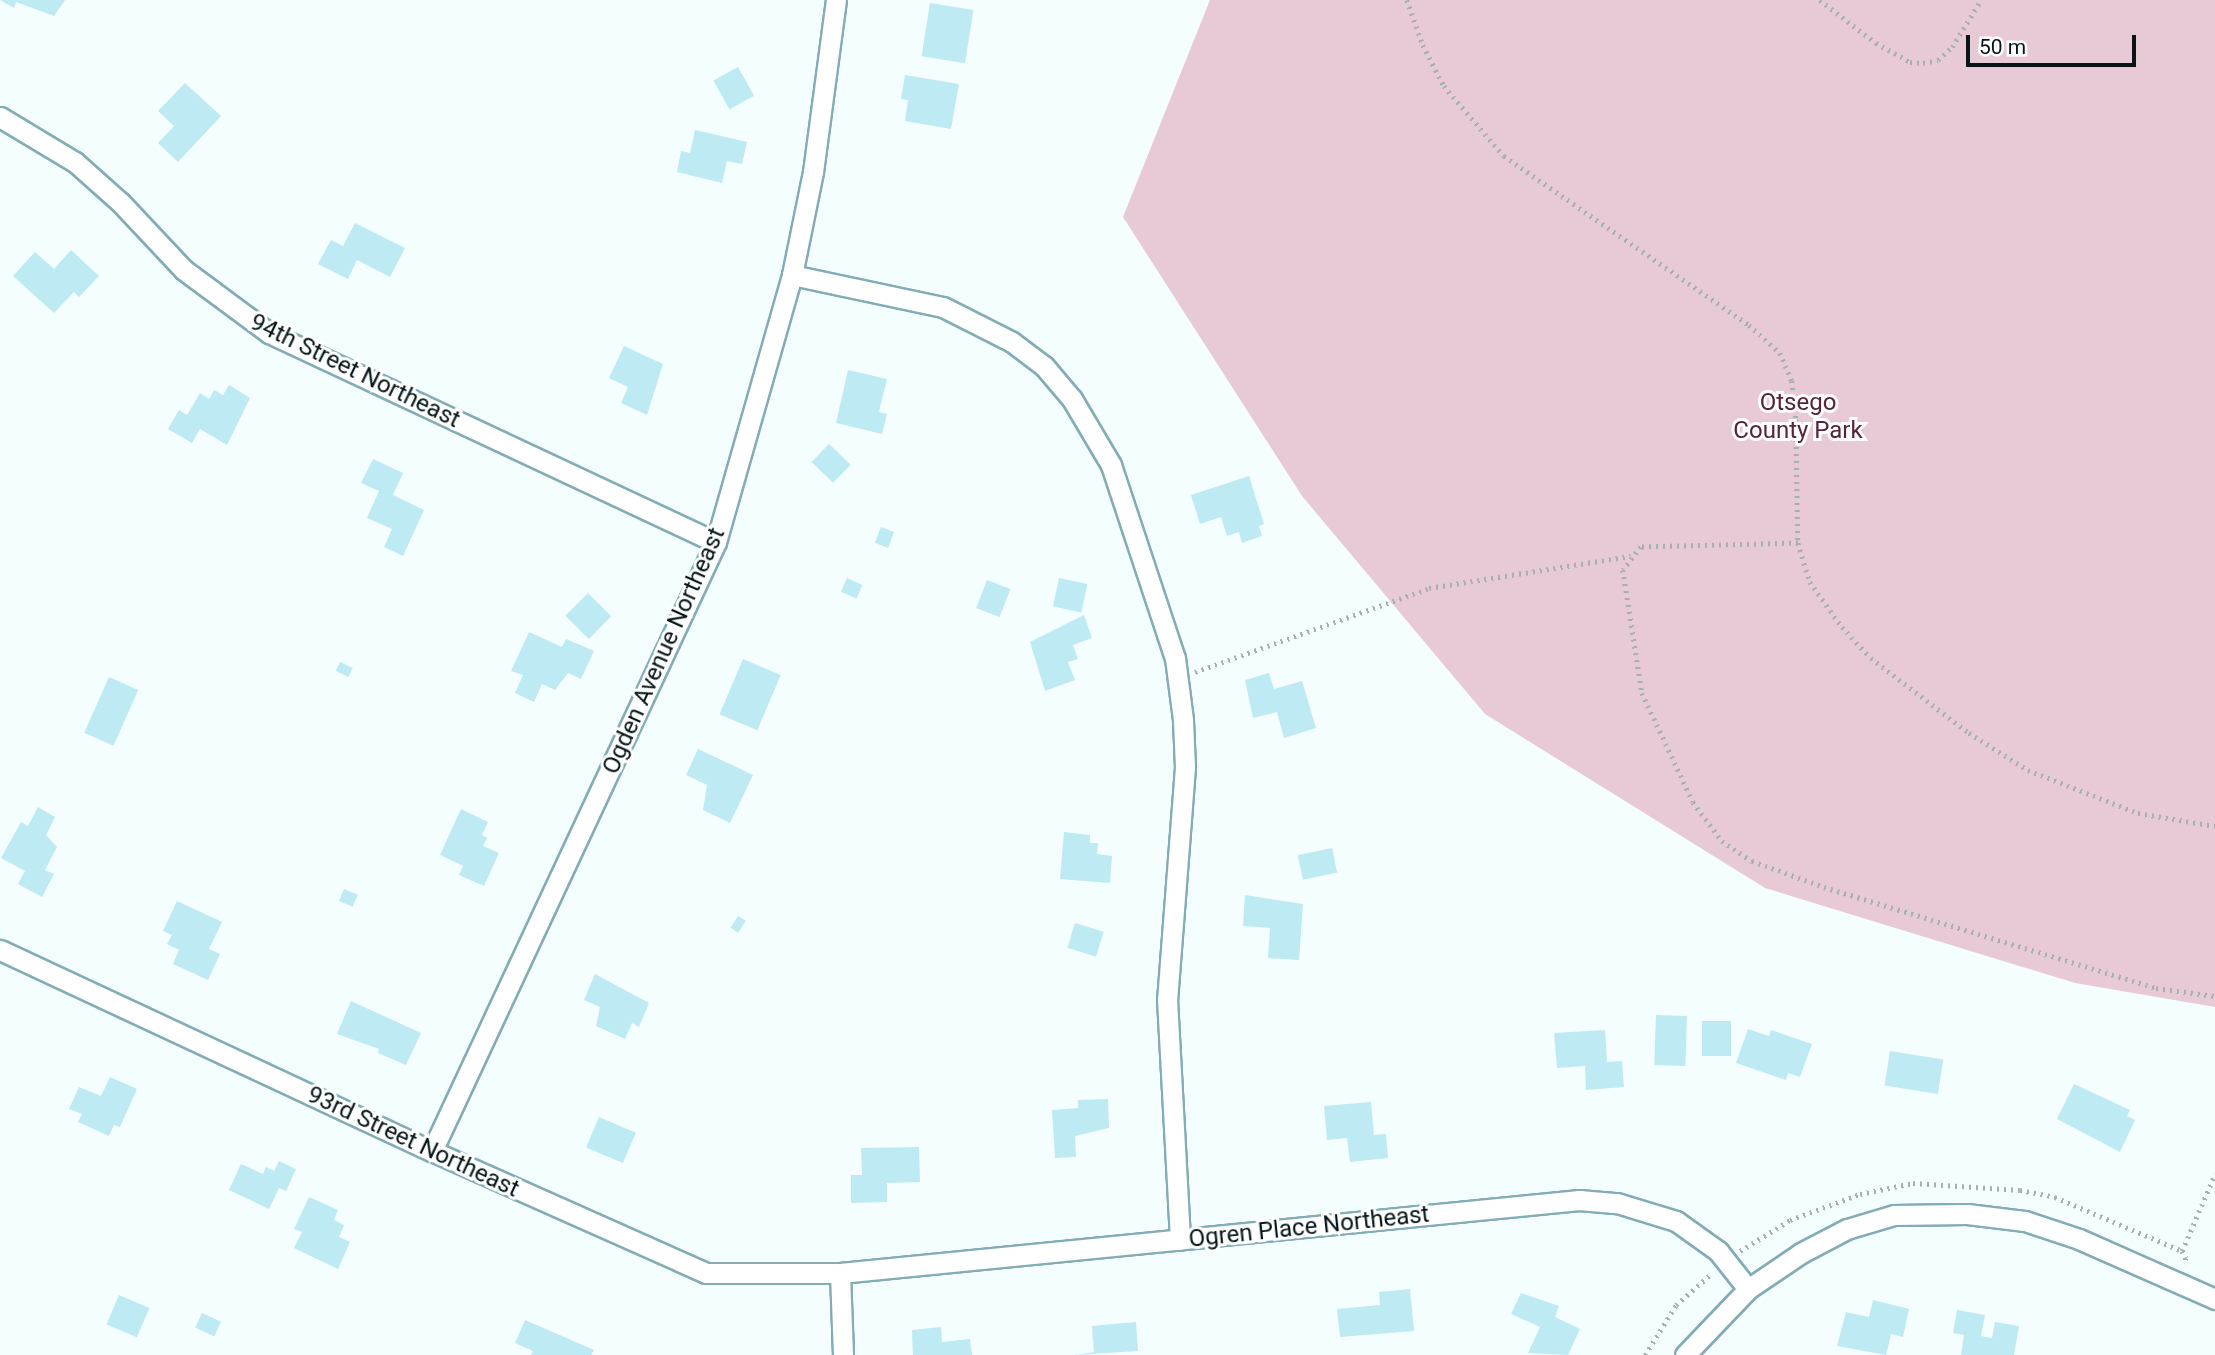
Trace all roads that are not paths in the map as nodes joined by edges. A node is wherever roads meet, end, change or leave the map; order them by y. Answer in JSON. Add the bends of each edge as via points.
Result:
{"nodes":[{"id":1,"x":836,"y":0,"type":"edge"},
{"id":2,"x":0,"y":117,"type":"edge"},
{"id":3,"x":792,"y":275,"type":"junction"},
{"id":4,"x":716,"y":542,"type":"junction"},
{"id":5,"x":0,"y":950,"type":"edge"},
{"id":6,"x":432,"y":1151,"type":"junction"},
{"id":7,"x":1180,"y":1240,"type":"junction"},
{"id":8,"x":840,"y":1273,"type":"junction"},
{"id":9,"x":1748,"y":1289,"type":"junction"},
{"id":10,"x":2215,"y":1299,"type":"edge"},
{"id":11,"x":843,"y":1355,"type":"edge"},
{"id":12,"x":1685,"y":1355,"type":"edge"}],
"edges":[{"from":1,"to":3,"type":"street","name":"Ogden Avenue Northeast","via":[[813,172]]},
{"from":2,"to":4,"type":"street","name":"94th Street Northeast","via":[[75,162],[184,270],[269,333]]},
{"from":3,"to":4,"type":"street","name":"Ogden Avenue Northeast"},
{"from":3,"to":7,"type":"street","via":[[943,307],[974,319],[1044,366],[1072,399],[1111,464],[1177,678],[1185,767],[1167,999]]},
{"from":4,"to":6,"type":"street","name":"Ogden Avenue Northeast"},
{"from":5,"to":6,"type":"street","name":"93rd Street Northeast"},
{"from":6,"to":8,"type":"street","name":"93rd Street Northeast","via":[[706,1273]]},
{"from":7,"to":8,"type":"street","name":"Ogren Place Northeast"},
{"from":7,"to":9,"type":"street","name":"Ogren Place Northeast","via":[[1570,1200],[1617,1203],[1676,1221],[1701,1235]]},
{"from":8,"to":11,"type":"street"},
{"from":9,"to":10,"type":"street","via":[[1847,1229],[1894,1215],[1967,1214],[2025,1221],[2079,1239]]},
{"from":9,"to":12,"type":"street"}]}
